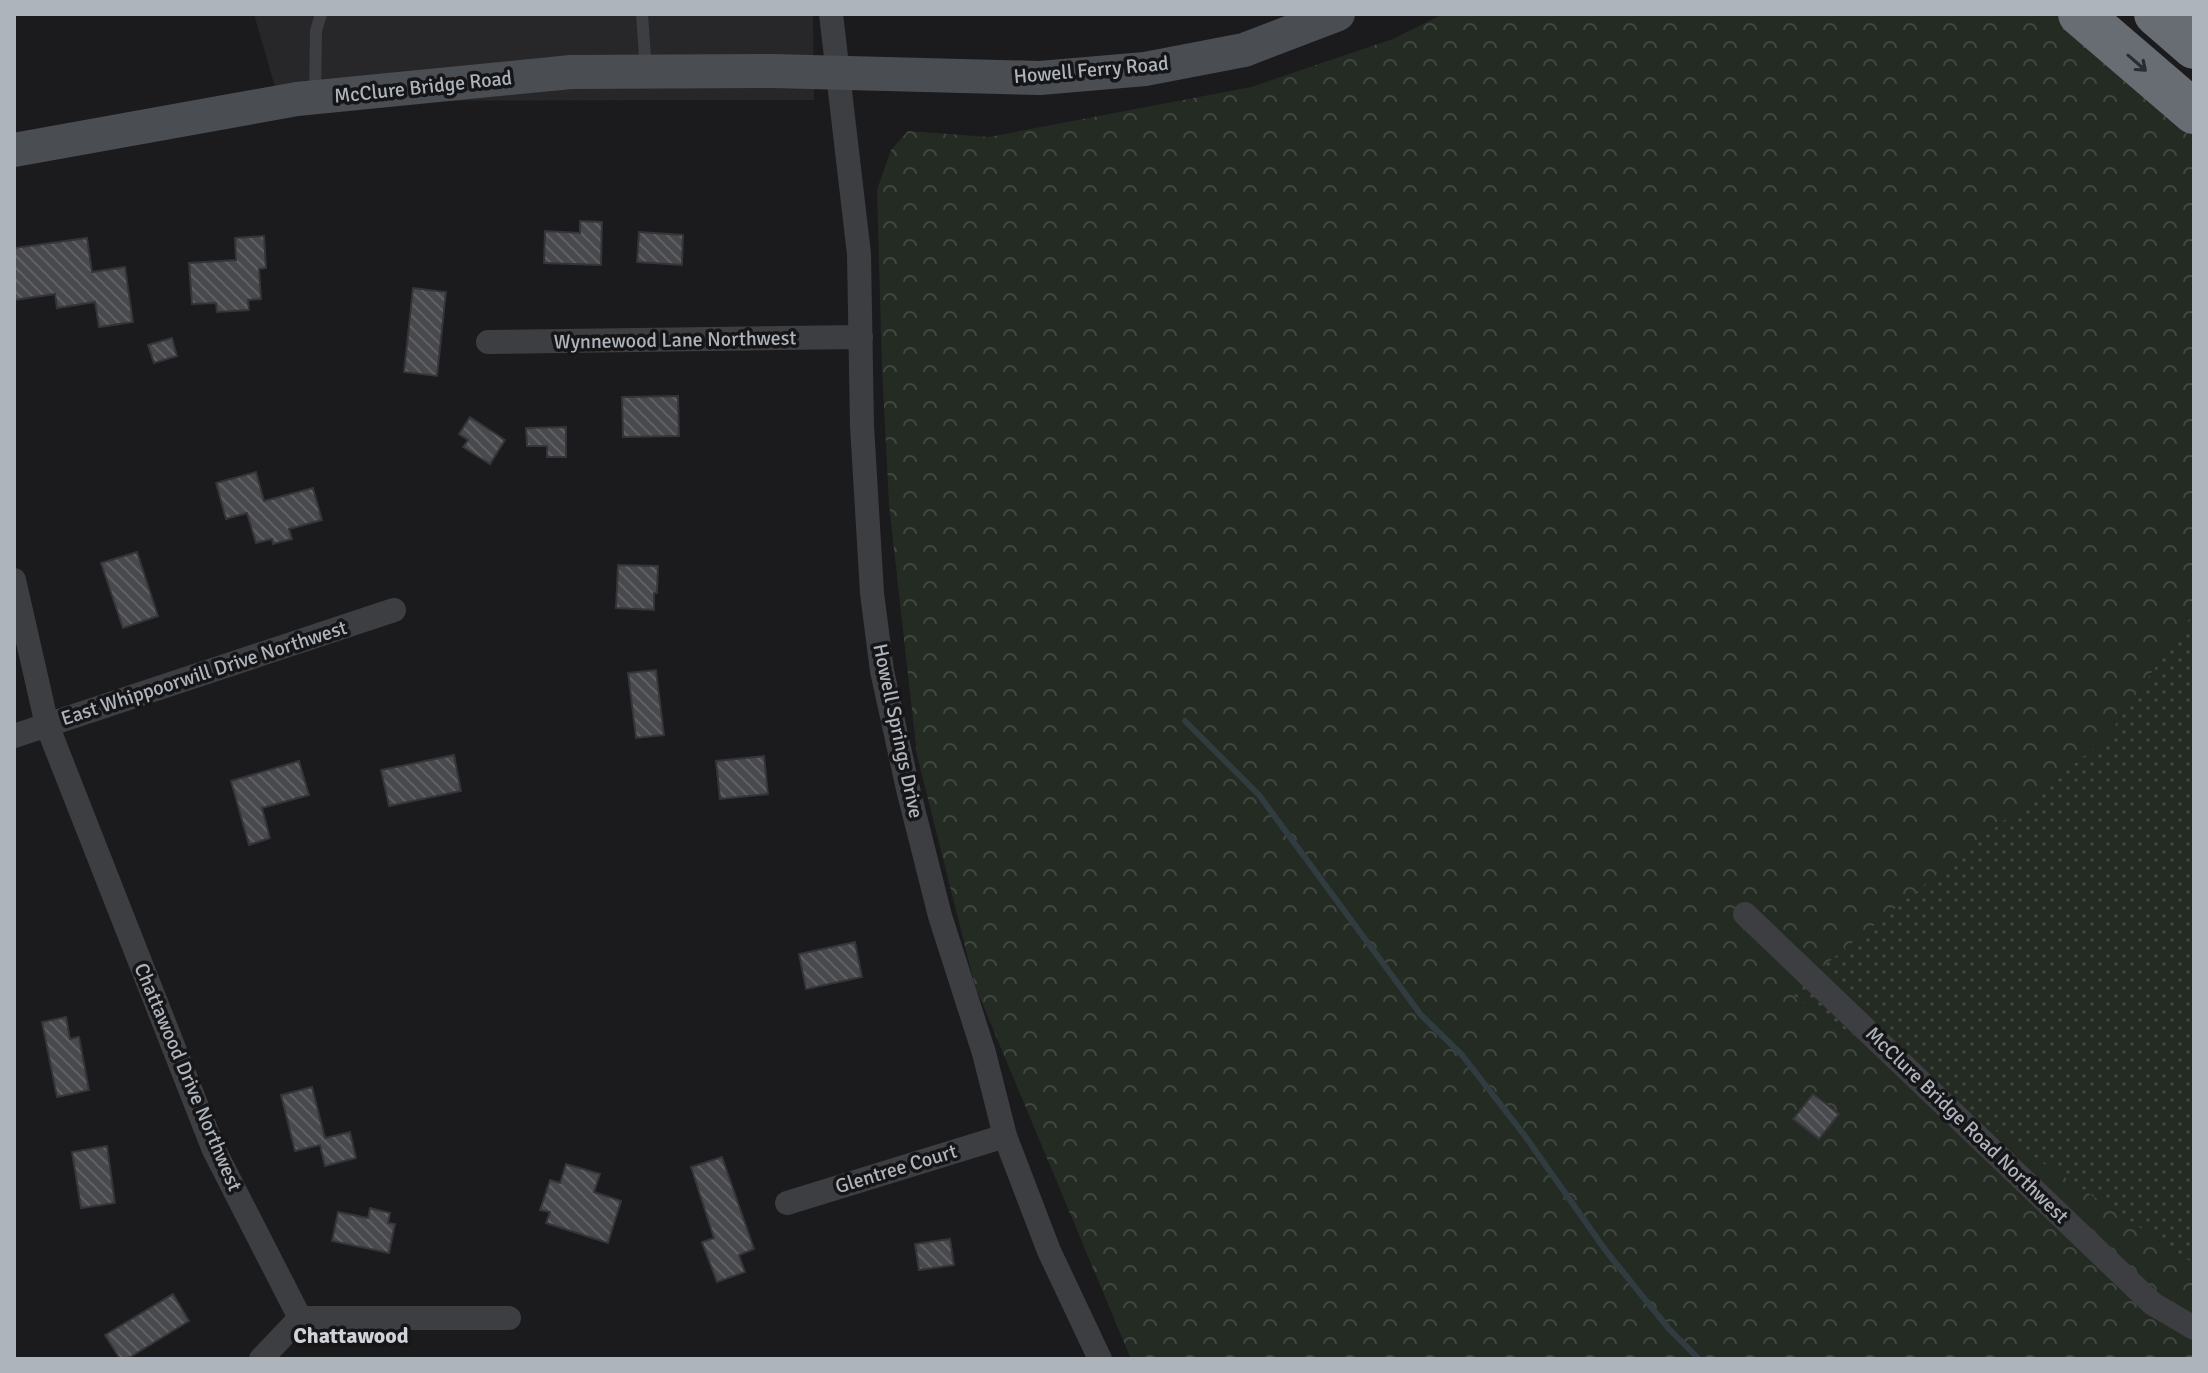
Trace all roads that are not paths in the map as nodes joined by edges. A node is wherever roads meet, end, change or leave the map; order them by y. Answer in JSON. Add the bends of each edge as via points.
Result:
{"nodes":[{"id":1,"x":321,"y":14,"type":"edge"},
{"id":2,"x":642,"y":14,"type":"edge"},
{"id":3,"x":831,"y":14,"type":"edge"},
{"id":4,"x":1338,"y":14,"type":"edge"},
{"id":5,"x":2080,"y":14,"type":"edge"},
{"id":6,"x":2156,"y":14,"type":"edge"},
{"id":7,"x":2194,"y":47,"type":"edge"},
{"id":8,"x":646,"y":72,"type":"junction"},
{"id":9,"x":837,"y":74,"type":"junction"},
{"id":10,"x":315,"y":98,"type":"junction"},
{"id":11,"x":2194,"y":112,"type":"edge"},
{"id":12,"x":14,"y":150,"type":"edge"},
{"id":13,"x":861,"y":337,"type":"junction"},
{"id":14,"x":488,"y":342,"type":"dead end"},
{"id":15,"x":14,"y":580,"type":"edge"},
{"id":16,"x":394,"y":610,"type":"dead end"},
{"id":17,"x":47,"y":725,"type":"junction"},
{"id":18,"x":14,"y":736,"type":"edge"},
{"id":19,"x":1745,"y":914,"type":"dead end"},
{"id":20,"x":1005,"y":1136,"type":"junction"},
{"id":21,"x":787,"y":1203,"type":"dead end"},
{"id":22,"x":300,"y":1318,"type":"junction"},
{"id":23,"x":509,"y":1318,"type":"dead end"},
{"id":24,"x":2194,"y":1328,"type":"edge"},
{"id":25,"x":261,"y":1359,"type":"edge"},
{"id":26,"x":1100,"y":1359,"type":"edge"}],
"edges":[{"from":1,"to":10,"type":"lane"},
{"from":2,"to":8,"type":"lane"},
{"from":3,"to":9,"type":"street","name":"Howell Springs Drive"},
{"from":4,"to":9,"type":"street","name":"Howell Ferry Road","via":[[1244,50],[1145,69],[1040,78]]},
{"from":5,"to":11,"type":"highway","one_way":true},
{"from":6,"to":7,"type":"highway"},
{"from":8,"to":9,"type":"street","name":"McClure Bridge Road"},
{"from":8,"to":10,"type":"street","name":"McClure Bridge Road","via":[[571,72]]},
{"from":9,"to":13,"type":"street","name":"Howell Springs Drive","via":[[859,254]]},
{"from":10,"to":12,"type":"street","name":"McClure Bridge Road"},
{"from":13,"to":14,"type":"street","name":"Wynnewood Lane Northwest"},
{"from":13,"to":20,"type":"street","name":"Howell Springs Drive","via":[[870,563],[882,671],[940,916]]},
{"from":15,"to":17,"type":"street","name":"Chattawood Drive Northwest"},
{"from":16,"to":17,"type":"street","name":"East Whippoorwill Drive Northwest"},
{"from":17,"to":18,"type":"street","name":"East Whippoorwill Drive Northwest"},
{"from":17,"to":22,"type":"street","name":"Chattawood Drive Northwest","via":[[214,1150]]},
{"from":19,"to":24,"type":"street","name":"McClure Bridge Road Northwest","via":[[2153,1304]]},
{"from":20,"to":21,"type":"street","name":"Glentree Court"},
{"from":20,"to":26,"type":"street","name":"Howell Springs Drive","via":[[1049,1251]]},
{"from":22,"to":23,"type":"street"},
{"from":22,"to":25,"type":"street"}]}
